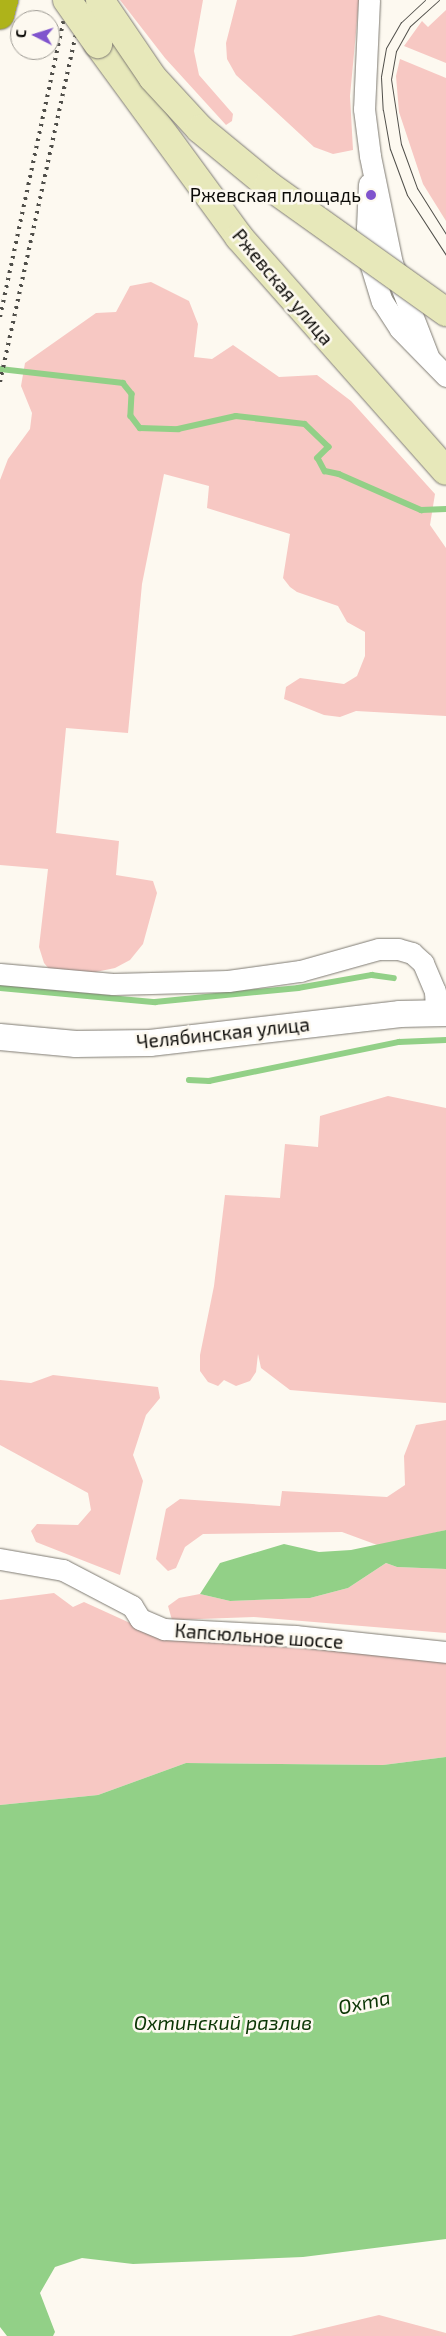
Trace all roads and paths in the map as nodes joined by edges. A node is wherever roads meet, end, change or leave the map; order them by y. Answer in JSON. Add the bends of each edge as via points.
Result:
{"nodes":[{"id":1,"x":4,"y":0,"type":"edge"},
{"id":2,"x":67,"y":0,"type":"edge"},
{"id":3,"x":100,"y":0,"type":"edge"},
{"id":4,"x":369,"y":0,"type":"edge"},
{"id":5,"x":0,"y":15,"type":"edge"},
{"id":6,"x":446,"y":312,"type":"edge"},
{"id":7,"x":446,"y":376,"type":"edge"},
{"id":8,"x":446,"y":471,"type":"edge"},
{"id":9,"x":0,"y":974,"type":"edge"},
{"id":10,"x":441,"y":1013,"type":"edge"},
{"id":11,"x":0,"y":1036,"type":"edge"},
{"id":12,"x":0,"y":1559,"type":"edge"},
{"id":13,"x":446,"y":1652,"type":"edge"}],
"edges":[{"from":1,"to":5,"type":"highway"},
{"from":2,"to":8,"type":"main road","name":"Ржевская улица","bridge":true,"via":[[240,237]]},
{"from":3,"to":6,"type":"main road","bridge":true,"via":[[153,78],[200,129],[268,185]]},
{"from":4,"to":7,"type":"street","via":[[364,109],[370,156],[392,263],[428,356]]},
{"from":9,"to":10,"type":"street","via":[[113,984],[228,981],[300,971],[379,949],[398,949],[412,953],[423,963]]},
{"from":10,"to":11,"type":"street","name":"Челябинская улица","via":[[150,1043],[76,1044]]},
{"from":12,"to":13,"type":"street","name":"Капсюльное шоссе","via":[[63,1570],[132,1606],[140,1619],[164,1630],[296,1636]]}]}
